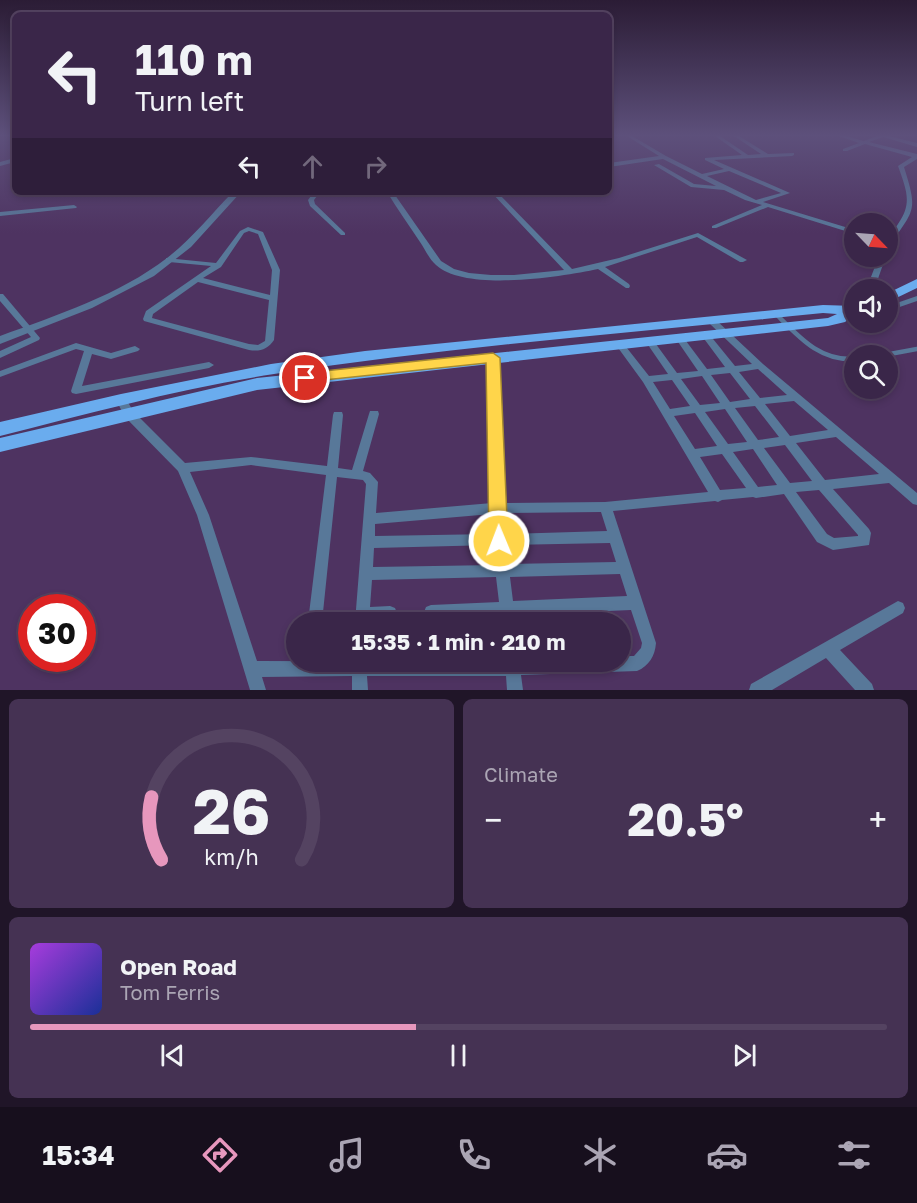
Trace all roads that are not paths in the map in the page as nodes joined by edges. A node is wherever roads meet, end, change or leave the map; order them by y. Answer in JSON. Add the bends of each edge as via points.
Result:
{"nodes":[{"id":1,"x":662,"y":168,"type":"edge"},
{"id":2,"x":686,"y":168,"type":"edge"},
{"id":3,"x":902,"y":168,"type":"edge"},
{"id":4,"x":729,"y":169,"type":"joint"},
{"id":5,"x":701,"y":176,"type":"junction"},
{"id":6,"x":725,"y":188,"type":"junction"},
{"id":7,"x":234,"y":195,"type":"edge"},
{"id":8,"x":315,"y":195,"type":"edge"},
{"id":9,"x":391,"y":195,"type":"edge"},
{"id":10,"x":497,"y":195,"type":"edge"},
{"id":11,"x":756,"y":202,"type":"junction"},
{"id":12,"x":766,"y":206,"type":"junction"},
{"id":13,"x":74,"y":207,"type":"dead end"},
{"id":14,"x":0,"y":214,"type":"edge"},
{"id":15,"x":714,"y":227,"type":"dead end"},
{"id":16,"x":844,"y":229,"type":"edge"},
{"id":17,"x":898,"y":229,"type":"edge"},
{"id":18,"x":343,"y":234,"type":"dead end"},
{"id":19,"x":743,"y":260,"type":"dead end"},
{"id":20,"x":170,"y":261,"type":"junction"},
{"id":21,"x":218,"y":265,"type":"junction"},
{"id":22,"x":599,"y":267,"type":"junction"},
{"id":23,"x":569,"y":271,"type":"junction"},
{"id":24,"x":197,"y":279,"type":"junction"},
{"id":25,"x":917,"y":283,"type":"edge"},
{"id":26,"x":626,"y":286,"type":"dead end"},
{"id":27,"x":898,"y":293,"type":"edge"},
{"id":28,"x":0,"y":296,"type":"edge"},
{"id":29,"x":273,"y":298,"type":"junction"},
{"id":30,"x":917,"y":298,"type":"edge"},
{"id":31,"x":898,"y":305,"type":"edge"},
{"id":32,"x":844,"y":310,"type":"edge"},
{"id":33,"x":777,"y":315,"type":"junction"},
{"id":34,"x":844,"y":316,"type":"edge"},
{"id":35,"x":789,"y":326,"type":"junction"},
{"id":36,"x":30,"y":328,"type":"junction"},
{"id":37,"x":710,"y":329,"type":"junction"},
{"id":38,"x":726,"y":333,"type":"junction"},
{"id":39,"x":680,"y":339,"type":"junction"},
{"id":40,"x":0,"y":340,"type":"edge"},
{"id":41,"x":650,"y":342,"type":"junction"},
{"id":42,"x":620,"y":345,"type":"junction"},
{"id":43,"x":135,"y":348,"type":"dead end"},
{"id":44,"x":917,"y":349,"type":"edge"},
{"id":45,"x":89,"y":350,"type":"junction"},
{"id":46,"x":898,"y":352,"type":"edge"},
{"id":47,"x":0,"y":354,"type":"edge"},
{"id":48,"x":493,"y":358,"type":"junction"},
{"id":49,"x":844,"y":361,"type":"edge"},
{"id":50,"x":209,"y":365,"type":"dead end"},
{"id":51,"x":760,"y":366,"type":"junction"},
{"id":52,"x":731,"y":369,"type":"junction"},
{"id":53,"x":702,"y":373,"type":"junction"},
{"id":54,"x":0,"y":374,"type":"edge"},
{"id":55,"x":672,"y":376,"type":"junction"},
{"id":56,"x":647,"y":380,"type":"junction"},
{"id":57,"x":796,"y":398,"type":"junction"},
{"id":58,"x":758,"y":403,"type":"junction"},
{"id":59,"x":727,"y":406,"type":"junction"},
{"id":60,"x":125,"y":407,"type":"junction"},
{"id":61,"x":696,"y":411,"type":"junction"},
{"id":62,"x":667,"y":413,"type":"junction"},
{"id":63,"x":374,"y":414,"type":"dead end"},
{"id":64,"x":338,"y":415,"type":"dead end"},
{"id":65,"x":0,"y":429,"type":"edge"},
{"id":66,"x":838,"y":433,"type":"junction"},
{"id":67,"x":788,"y":441,"type":"junction"},
{"id":68,"x":755,"y":444,"type":"junction"},
{"id":69,"x":0,"y":445,"type":"edge"},
{"id":70,"x":724,"y":449,"type":"junction"},
{"id":71,"x":691,"y":454,"type":"junction"},
{"id":72,"x":183,"y":468,"type":"junction"},
{"id":73,"x":331,"y":471,"type":"junction"},
{"id":74,"x":357,"y":473,"type":"junction"},
{"id":75,"x":891,"y":478,"type":"junction"},
{"id":76,"x":823,"y":486,"type":"junction"},
{"id":77,"x":788,"y":490,"type":"junction"},
{"id":78,"x":756,"y":493,"type":"junction"},
{"id":79,"x":718,"y":497,"type":"junction"},
{"id":80,"x":917,"y":500,"type":"edge"},
{"id":81,"x":498,"y":507,"type":"junction"},
{"id":82,"x":605,"y":507,"type":"junction"},
{"id":83,"x":371,"y":519,"type":"junction"},
{"id":84,"x":615,"y":537,"type":"junction"},
{"id":85,"x":499,"y":541,"type":"junction"},
{"id":86,"x":369,"y":542,"type":"junction"},
{"id":87,"x":624,"y":568,"type":"junction"},
{"id":88,"x":503,"y":572,"type":"junction"},
{"id":89,"x":366,"y":574,"type":"junction"},
{"id":90,"x":634,"y":603,"type":"junction"},
{"id":91,"x":898,"y":608,"type":"dead end"},
{"id":92,"x":316,"y":612,"type":"edge"},
{"id":93,"x":363,"y":612,"type":"edge"},
{"id":94,"x":507,"y":612,"type":"edge"},
{"id":95,"x":546,"y":612,"type":"edge"},
{"id":96,"x":829,"y":650,"type":"junction"},
{"id":97,"x":631,"y":663,"type":"edge"},
{"id":98,"x":286,"y":667,"type":"edge"},
{"id":99,"x":252,"y":669,"type":"junction"},
{"id":100,"x":359,"y":672,"type":"edge"},
{"id":101,"x":513,"y":672,"type":"edge"},
{"id":102,"x":258,"y":690,"type":"edge"},
{"id":103,"x":360,"y":690,"type":"edge"},
{"id":104,"x":515,"y":690,"type":"edge"},
{"id":105,"x":756,"y":690,"type":"edge"},
{"id":106,"x":866,"y":690,"type":"edge"}],
"edges":[{"from":1,"to":6,"type":"street","via":[[693,186]]},
{"from":2,"to":5,"type":"street"},
{"from":3,"to":17,"type":"street","via":[[912,196],[912,210]]},
{"from":4,"to":5,"type":"street"},
{"from":4,"to":11,"type":"street","via":[[787,193]]},
{"from":5,"to":6,"type":"street"},
{"from":6,"to":11,"type":"street"},
{"from":7,"to":20,"type":"street"},
{"from":8,"to":18,"type":"street","via":[[312,205]]},
{"from":9,"to":23,"type":"street","via":[[438,263],[451,272],[508,277]]},
{"from":10,"to":23,"type":"street"},
{"from":11,"to":12,"type":"street"},
{"from":12,"to":15,"type":"street"},
{"from":12,"to":16,"type":"street"},
{"from":13,"to":14,"type":"street"},
{"from":19,"to":22,"type":"street","via":[[698,235]]},
{"from":20,"to":21,"type":"street"},
{"from":20,"to":36,"type":"street","via":[[149,275]]},
{"from":21,"to":24,"type":"street"},
{"from":21,"to":29,"type":"street","via":[[242,232],[254,229],[261,233],[276,270]]},
{"from":22,"to":23,"type":"street"},
{"from":22,"to":26,"type":"street"},
{"from":24,"to":29,"type":"street"},
{"from":24,"to":29,"type":"street","via":[[149,313],[147,319],[258,349],[270,340]]},
{"from":25,"to":27,"type":"main road"},
{"from":28,"to":36,"type":"street"},
{"from":30,"to":31,"type":"street"},
{"from":32,"to":33,"type":"main road"},
{"from":33,"to":35,"type":"lane"},
{"from":33,"to":37,"type":"main road"},
{"from":34,"to":35,"type":"main road"},
{"from":35,"to":38,"type":"main road"},
{"from":35,"to":49,"type":"lane","via":[[821,356]]},
{"from":36,"to":40,"type":"street"},
{"from":36,"to":47,"type":"street","via":[[36,338]]},
{"from":37,"to":38,"type":"main road"},
{"from":37,"to":39,"type":"main road"},
{"from":37,"to":52,"type":"street"},
{"from":37,"to":60,"type":"main road","via":[[355,358],[232,376]]},
{"from":38,"to":51,"type":"street"},
{"from":39,"to":41,"type":"main road"},
{"from":39,"to":53,"type":"street"},
{"from":41,"to":42,"type":"main road"},
{"from":41,"to":55,"type":"street"},
{"from":42,"to":48,"type":"main road"},
{"from":42,"to":56,"type":"street"},
{"from":43,"to":45,"type":"street","via":[[111,356]]},
{"from":44,"to":46,"type":"lane"},
{"from":45,"to":50,"type":"street","via":[[75,391]]},
{"from":45,"to":54,"type":"street","via":[[75,346]]},
{"from":48,"to":60,"type":"main road","via":[[257,384]]},
{"from":48,"to":81,"type":"street"},
{"from":51,"to":52,"type":"street"},
{"from":51,"to":57,"type":"street"},
{"from":52,"to":53,"type":"street"},
{"from":52,"to":58,"type":"street"},
{"from":53,"to":55,"type":"street"},
{"from":53,"to":59,"type":"street"},
{"from":55,"to":56,"type":"street"},
{"from":55,"to":61,"type":"street"},
{"from":56,"to":62,"type":"street"},
{"from":57,"to":58,"type":"street"},
{"from":57,"to":66,"type":"street"},
{"from":58,"to":59,"type":"street"},
{"from":58,"to":67,"type":"street"},
{"from":59,"to":61,"type":"street"},
{"from":59,"to":68,"type":"street"},
{"from":60,"to":65,"type":"main road"},
{"from":60,"to":69,"type":"main road"},
{"from":60,"to":72,"type":"street"},
{"from":61,"to":62,"type":"street"},
{"from":61,"to":70,"type":"street"},
{"from":62,"to":71,"type":"street"},
{"from":63,"to":74,"type":"street"},
{"from":64,"to":73,"type":"street"},
{"from":66,"to":67,"type":"street"},
{"from":66,"to":75,"type":"street"},
{"from":67,"to":68,"type":"street"},
{"from":67,"to":76,"type":"street"},
{"from":68,"to":70,"type":"street"},
{"from":68,"to":77,"type":"street"},
{"from":70,"to":71,"type":"street"},
{"from":70,"to":78,"type":"street"},
{"from":71,"to":79,"type":"street"},
{"from":72,"to":73,"type":"street","via":[[251,461]]},
{"from":72,"to":99,"type":"street","via":[[203,515]]},
{"from":73,"to":74,"type":"street"},
{"from":73,"to":92,"type":"street"},
{"from":74,"to":83,"type":"street","via":[[372,482]]},
{"from":75,"to":76,"type":"street"},
{"from":75,"to":80,"type":"street"},
{"from":76,"to":77,"type":"street"},
{"from":76,"to":77,"type":"street","via":[[865,533],[864,541],[826,541]]},
{"from":77,"to":78,"type":"street"},
{"from":78,"to":79,"type":"street"},
{"from":79,"to":82,"type":"street"},
{"from":81,"to":82,"type":"street"},
{"from":81,"to":83,"type":"street"},
{"from":81,"to":85,"type":"street"},
{"from":82,"to":84,"type":"street"},
{"from":83,"to":86,"type":"street"},
{"from":84,"to":85,"type":"street"},
{"from":84,"to":87,"type":"street"},
{"from":85,"to":86,"type":"street"},
{"from":85,"to":88,"type":"street"},
{"from":86,"to":89,"type":"street"},
{"from":87,"to":88,"type":"street"},
{"from":87,"to":90,"type":"street"},
{"from":88,"to":89,"type":"street"},
{"from":88,"to":94,"type":"street"},
{"from":89,"to":93,"type":"street"},
{"from":90,"to":95,"type":"street"},
{"from":90,"to":97,"type":"street","via":[[649,642],[648,651],[637,663]]},
{"from":91,"to":96,"type":"street"},
{"from":96,"to":105,"type":"street"},
{"from":96,"to":106,"type":"street"},
{"from":98,"to":99,"type":"street"},
{"from":99,"to":102,"type":"street"},
{"from":100,"to":103,"type":"street"},
{"from":101,"to":104,"type":"street"}]}
